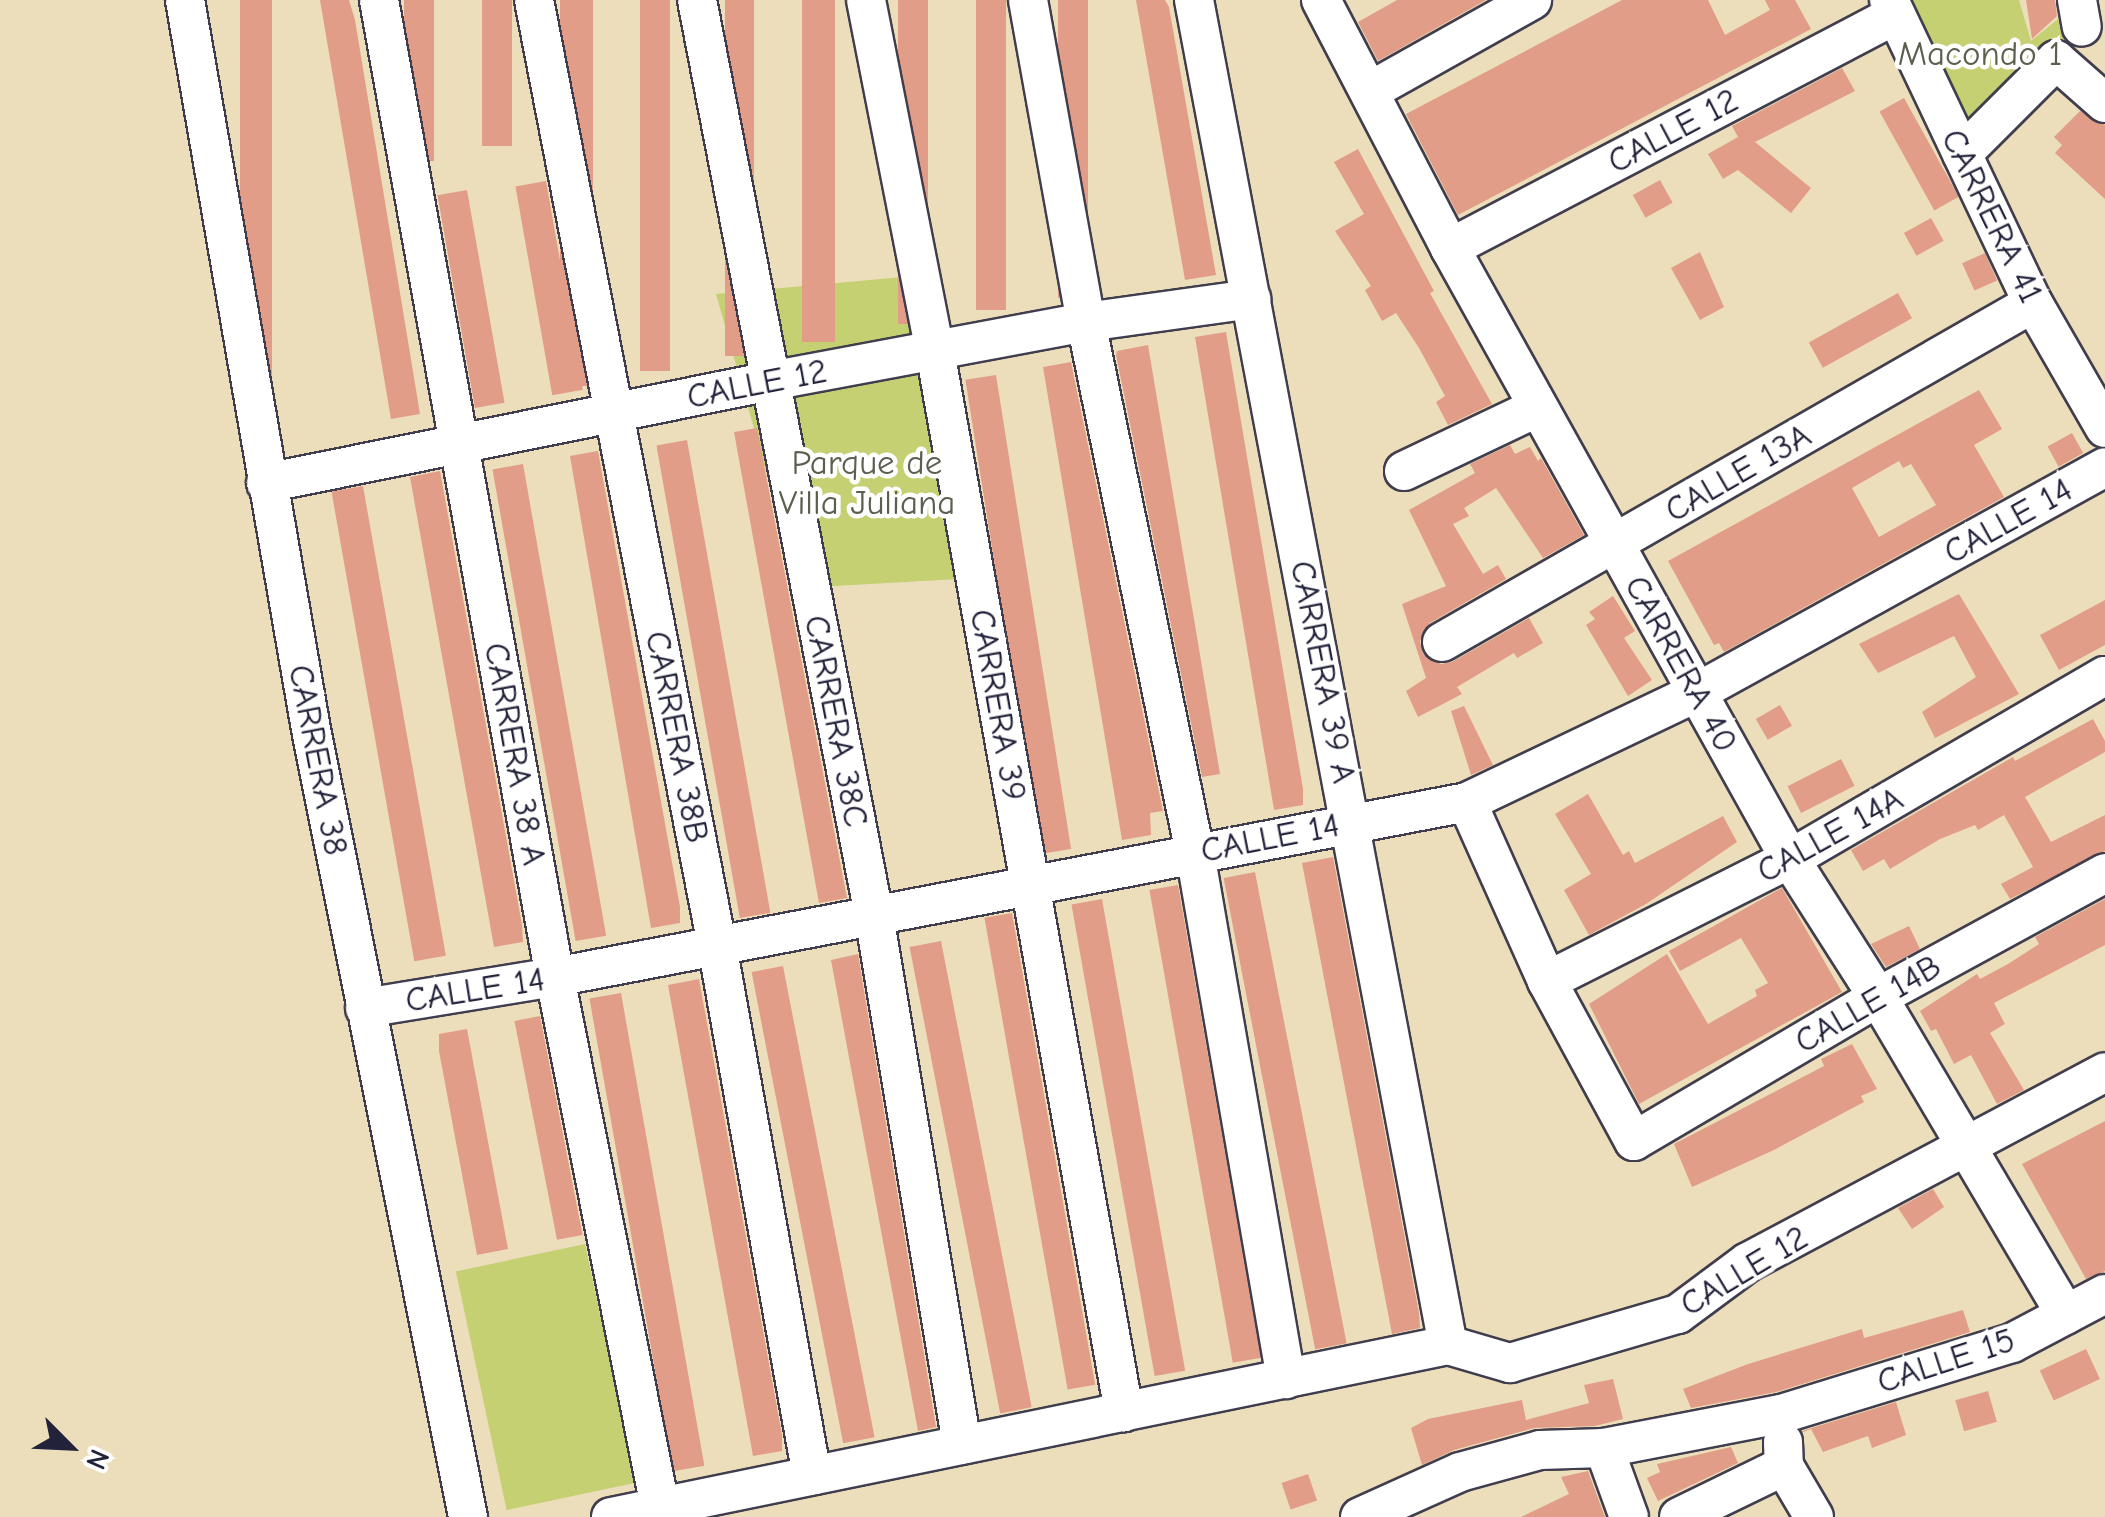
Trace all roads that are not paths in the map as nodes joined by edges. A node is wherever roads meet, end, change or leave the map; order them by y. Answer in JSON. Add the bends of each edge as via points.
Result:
{"nodes":[{"id":1,"x":184,"y":0,"type":"edge"},
{"id":2,"x":379,"y":0,"type":"edge"},
{"id":3,"x":534,"y":0,"type":"edge"},
{"id":4,"x":697,"y":0,"type":"edge"},
{"id":5,"x":866,"y":0,"type":"edge"},
{"id":6,"x":1028,"y":0,"type":"edge"},
{"id":7,"x":1194,"y":0,"type":"edge"},
{"id":8,"x":1320,"y":0,"type":"edge"},
{"id":9,"x":1532,"y":0,"type":"edge"},
{"id":10,"x":1892,"y":7,"type":"edge"},
{"id":11,"x":1370,"y":90,"type":"junction"},
{"id":12,"x":2105,"y":103,"type":"edge"},
{"id":13,"x":1962,"y":154,"type":"junction"},
{"id":14,"x":1450,"y":248,"type":"junction"},
{"id":15,"x":1251,"y":299,"type":"junction"},
{"id":16,"x":2033,"y":303,"type":"junction"},
{"id":17,"x":1086,"y":322,"type":"junction"},
{"id":18,"x":934,"y":351,"type":"junction"},
{"id":19,"x":770,"y":380,"type":"junction"},
{"id":20,"x":1538,"y":408,"type":"junction"},
{"id":21,"x":614,"y":413,"type":"junction"},
{"id":22,"x":2105,"y":428,"type":"edge"},
{"id":23,"x":460,"y":445,"type":"junction"},
{"id":24,"x":2105,"y":468,"type":"edge"},
{"id":25,"x":1404,"y":471,"type":"dead end"},
{"id":26,"x":266,"y":483,"type":"junction"},
{"id":27,"x":1614,"y":544,"type":"junction"},
{"id":28,"x":1442,"y":642,"type":"dead end"},
{"id":29,"x":2105,"y":676,"type":"edge"},
{"id":30,"x":1696,"y":693,"type":"junction"},
{"id":31,"x":1467,"y":802,"type":"junction"},
{"id":32,"x":1352,"y":822,"type":"junction"},
{"id":33,"x":1194,"y":853,"type":"junction"},
{"id":34,"x":1790,"y":860,"type":"junction"},
{"id":35,"x":2105,"y":873,"type":"edge"},
{"id":36,"x":1030,"y":885,"type":"junction"},
{"id":37,"x":874,"y":915,"type":"junction"},
{"id":38,"x":717,"y":946,"type":"junction"},
{"id":39,"x":554,"y":977,"type":"junction"},
{"id":40,"x":1548,"y":980,"type":"junction"},
{"id":41,"x":1878,"y":997,"type":"junction"},
{"id":42,"x":366,"y":1008,"type":"junction"},
{"id":43,"x":2105,"y":1072,"type":"edge"},
{"id":44,"x":1966,"y":1148,"type":"junction"},
{"id":45,"x":2105,"y":1294,"type":"edge"},
{"id":46,"x":2066,"y":1314,"type":"junction"},
{"id":47,"x":1448,"y":1345,"type":"junction"},
{"id":48,"x":1286,"y":1379,"type":"junction"},
{"id":49,"x":1124,"y":1412,"type":"junction"},
{"id":50,"x":1781,"y":1414,"type":"junction"},
{"id":51,"x":962,"y":1445,"type":"junction"},
{"id":52,"x":1604,"y":1448,"type":"junction"},
{"id":53,"x":1784,"y":1466,"type":"junction"},
{"id":54,"x":812,"y":1476,"type":"junction"},
{"id":55,"x":660,"y":1507,"type":"junction"},
{"id":56,"x":468,"y":1517,"type":"edge"},
{"id":57,"x":611,"y":1517,"type":"edge"},
{"id":58,"x":1360,"y":1517,"type":"edge"},
{"id":59,"x":1629,"y":1517,"type":"edge"},
{"id":60,"x":1679,"y":1517,"type":"edge"},
{"id":61,"x":1814,"y":1517,"type":"edge"}],
"edges":[{"from":1,"to":26,"type":"street","name":"CARRERA 38"},
{"from":2,"to":23,"type":"street","name":"CARRERA 38 A"},
{"from":3,"to":21,"type":"street","name":"CARRERA 38B"},
{"from":4,"to":19,"type":"street","name":"CARRERA 38C"},
{"from":5,"to":18,"type":"street","name":"CARRERA 39"},
{"from":6,"to":17,"type":"street"},
{"from":7,"to":15,"type":"street","name":"CARRERA 39 A"},
{"from":8,"to":11,"type":"street","name":"CARRERA 40"},
{"from":9,"to":11,"type":"street"},
{"from":10,"to":13,"type":"street","name":"CARRERA 41"},
{"from":10,"to":14,"type":"street","name":"CALLE 12"},
{"from":11,"to":14,"type":"street","name":"CARRERA 40"},
{"from":12,"to":13,"type":"street","via":[[2056,60]]},
{"from":13,"to":16,"type":"street","name":"CARRERA 41"},
{"from":14,"to":20,"type":"street","name":"CARRERA 40"},
{"from":15,"to":17,"type":"street","name":"CALLE 12"},
{"from":15,"to":32,"type":"street","name":"CARRERA 39 A"},
{"from":16,"to":22,"type":"street","name":"CARRERA 41"},
{"from":16,"to":27,"type":"street","name":"CALLE 13A"},
{"from":17,"to":18,"type":"street","name":"CALLE 12"},
{"from":17,"to":33,"type":"street"},
{"from":18,"to":19,"type":"street","name":"CALLE 12"},
{"from":18,"to":36,"type":"street","name":"CARRERA 39"},
{"from":19,"to":21,"type":"street","name":"CALLE 12"},
{"from":19,"to":37,"type":"street","name":"CARRERA 38C"},
{"from":20,"to":25,"type":"street"},
{"from":20,"to":27,"type":"street","name":"CARRERA 40"},
{"from":21,"to":23,"type":"street","name":"CALLE 12"},
{"from":21,"to":38,"type":"street","name":"CARRERA 38B"},
{"from":23,"to":26,"type":"street","name":"CALLE 12"},
{"from":23,"to":39,"type":"street","name":"CARRERA 38 A"},
{"from":24,"to":30,"type":"street","name":"CALLE 14"},
{"from":26,"to":42,"type":"street","name":"CARRERA 38"},
{"from":27,"to":28,"type":"street","name":"CALLE 13A"},
{"from":27,"to":30,"type":"street","name":"CARRERA 40"},
{"from":29,"to":34,"type":"street","name":"CALLE 14A"},
{"from":30,"to":31,"type":"street","name":"CALLE 14"},
{"from":30,"to":34,"type":"street","name":"CARRERA 40"},
{"from":31,"to":32,"type":"street","name":"CALLE 14"},
{"from":31,"to":40,"type":"street"},
{"from":32,"to":33,"type":"street","name":"CALLE 14"},
{"from":32,"to":47,"type":"street","name":"CARRERA 39 A"},
{"from":33,"to":36,"type":"street","name":"CALLE 14"},
{"from":33,"to":48,"type":"street"},
{"from":34,"to":40,"type":"street","name":"CALLE 14A"},
{"from":34,"to":41,"type":"street","name":"CARRERA 40"},
{"from":35,"to":41,"type":"street","name":"CALLE 14B"},
{"from":36,"to":37,"type":"street","name":"CALLE 14"},
{"from":36,"to":49,"type":"street","name":"CARRERA 39"},
{"from":37,"to":38,"type":"street","name":"CALLE 14"},
{"from":37,"to":51,"type":"street","name":"CARRERA 38C"},
{"from":38,"to":39,"type":"street","name":"CALLE 14"},
{"from":38,"to":54,"type":"street","name":"CARRERA 38B"},
{"from":39,"to":42,"type":"street","name":"CALLE 14"},
{"from":39,"to":55,"type":"street","name":"CARRERA 38 A"},
{"from":40,"to":41,"type":"street","name":"CALLE 14B","via":[[1634,1141]]},
{"from":41,"to":44,"type":"street","name":"CARRERA 40"},
{"from":42,"to":56,"type":"street","name":"CARRERA 38"},
{"from":43,"to":44,"type":"street","name":"CALLE 12"},
{"from":44,"to":46,"type":"street","name":"CARRERA 40"},
{"from":44,"to":47,"type":"street","name":"CALLE 12","via":[[1748,1262],[1678,1314],[1510,1363]]},
{"from":45,"to":46,"type":"street","name":"CALLE 15"},
{"from":46,"to":50,"type":"street","name":"CALLE 15","via":[[2012,1343]]},
{"from":47,"to":48,"type":"street"},
{"from":48,"to":49,"type":"street"},
{"from":49,"to":51,"type":"street"},
{"from":50,"to":52,"type":"street","name":"CALLE 15"},
{"from":50,"to":53,"type":"street"},
{"from":51,"to":54,"type":"street"},
{"from":52,"to":58,"type":"street","name":"CALLE 15","via":[[1524,1454],[1460,1472]]},
{"from":52,"to":59,"type":"street"},
{"from":53,"to":60,"type":"street"},
{"from":53,"to":61,"type":"street"},
{"from":54,"to":55,"type":"street"},
{"from":55,"to":57,"type":"street"}]}
